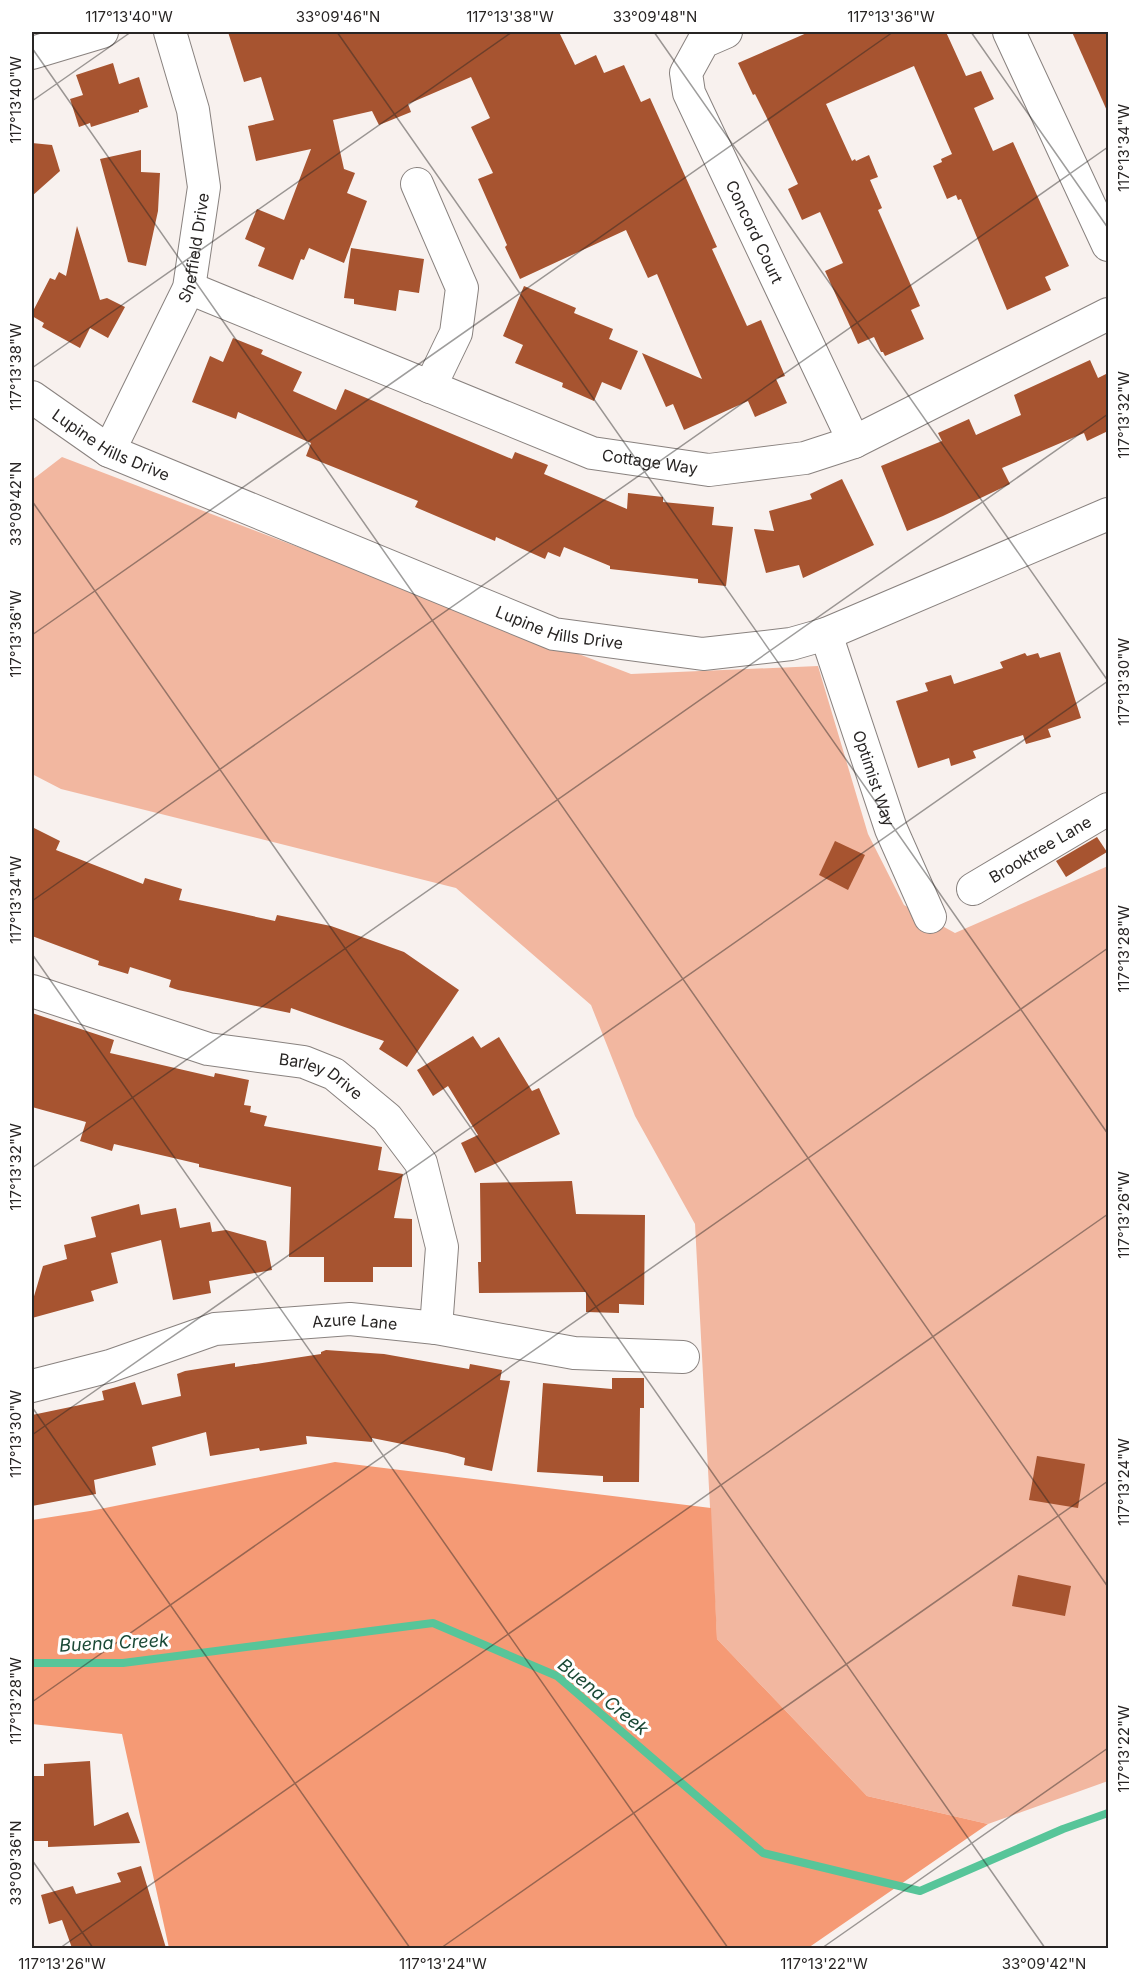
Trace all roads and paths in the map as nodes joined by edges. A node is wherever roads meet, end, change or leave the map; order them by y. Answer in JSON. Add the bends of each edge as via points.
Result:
{"nodes":[{"id":1,"x":102,"y":32,"type":"edge"},
{"id":2,"x":170,"y":32,"type":"edge"},
{"id":3,"x":726,"y":32,"type":"edge"},
{"id":4,"x":1009,"y":32,"type":"edge"},
{"id":5,"x":32,"y":53,"type":"edge"},
{"id":6,"x":417,"y":184,"type":"dead end"},
{"id":7,"x":1108,"y":245,"type":"edge"},
{"id":8,"x":189,"y":288,"type":"junction"},
{"id":9,"x":1108,"y":314,"type":"edge"},
{"id":10,"x":430,"y":387,"type":"junction"},
{"id":11,"x":32,"y":397,"type":"edge"},
{"id":12,"x":854,"y":442,"type":"junction"},
{"id":13,"x":109,"y":451,"type":"junction"},
{"id":14,"x":1108,"y":514,"type":"edge"},
{"id":15,"x":826,"y":634,"type":"junction"},
{"id":16,"x":1108,"y":809,"type":"edge"},
{"id":17,"x":973,"y":889,"type":"dead end"},
{"id":18,"x":930,"y":917,"type":"dead end"},
{"id":19,"x":32,"y":991,"type":"edge"},
{"id":20,"x":436,"y":1328,"type":"junction"},
{"id":21,"x":683,"y":1357,"type":"dead end"},
{"id":22,"x":32,"y":1386,"type":"edge"}],
"edges":[{"from":1,"to":5,"type":"street"},
{"from":2,"to":8,"type":"street","name":"Sheffield Drive","via":[[193,110],[204,187]]},
{"from":3,"to":12,"type":"street","name":"Concord Court","via":[[703,42],[686,73],[689,93]]},
{"from":4,"to":7,"type":"street"},
{"from":6,"to":10,"type":"street","via":[[462,288],[456,333]]},
{"from":8,"to":10,"type":"street","name":"Cottage Way"},
{"from":8,"to":13,"type":"street","name":"Sheffield Drive"},
{"from":9,"to":12,"type":"street","name":"Cottage Way"},
{"from":10,"to":12,"type":"street","name":"Cottage Way","via":[[592,453],[709,470],[805,458]]},
{"from":11,"to":13,"type":"street","name":"Lupine Hills Drive"},
{"from":13,"to":15,"type":"street","name":"Lupine Hills Drive","via":[[554,634],[703,654],[791,644]]},
{"from":14,"to":15,"type":"street","name":"Lupine Hills Drive"},
{"from":15,"to":18,"type":"street","name":"Optimist Way","via":[[891,829]]},
{"from":16,"to":17,"type":"street","name":"Brooktree Lane"},
{"from":19,"to":20,"type":"street","name":"Barley Drive","via":[[207,1048],[304,1062],[334,1074],[387,1118],[421,1163],[442,1247]]},
{"from":20,"to":21,"type":"street","name":"Azure Lane","via":[[574,1353]]},
{"from":20,"to":22,"type":"street","name":"Azure Lane","via":[[350,1319],[215,1329],[110,1366]]}]}
